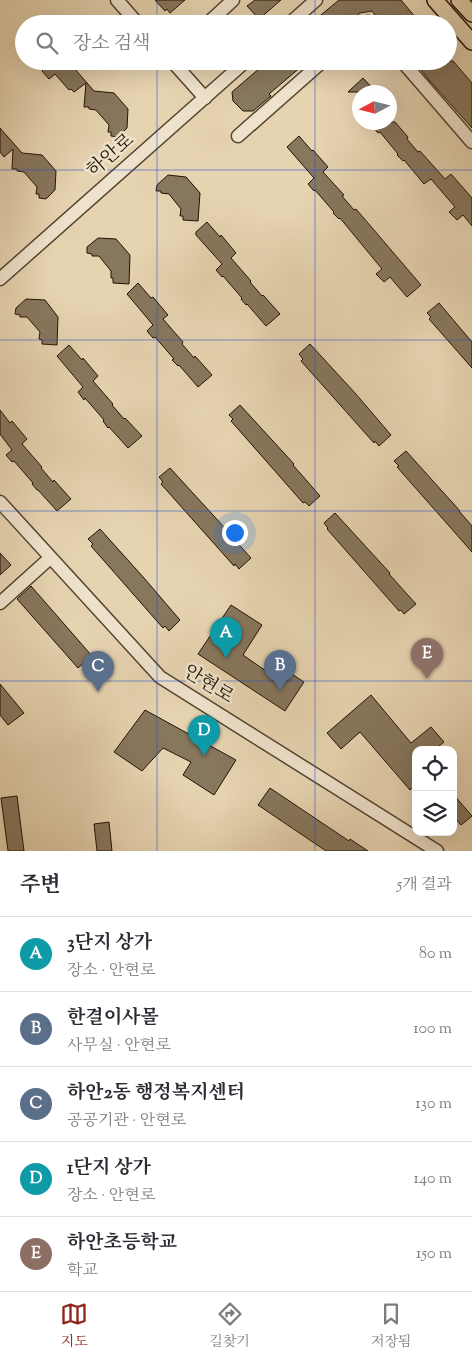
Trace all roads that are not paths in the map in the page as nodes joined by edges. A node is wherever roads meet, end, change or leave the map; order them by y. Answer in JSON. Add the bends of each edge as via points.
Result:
{"nodes":[{"id":1,"x":118,"y":0,"type":"edge"},
{"id":2,"x":234,"y":0,"type":"edge"},
{"id":3,"x":316,"y":0,"type":"edge"},
{"id":4,"x":435,"y":0,"type":"edge"},
{"id":5,"x":460,"y":0,"type":"edge"},
{"id":6,"x":472,"y":14,"type":"edge"},
{"id":7,"x":130,"y":15,"type":"edge"},
{"id":8,"x":217,"y":15,"type":"edge"},
{"id":9,"x":299,"y":15,"type":"edge"},
{"id":10,"x":448,"y":15,"type":"edge"},
{"id":11,"x":457,"y":25,"type":"edge"},
{"id":12,"x":472,"y":42,"type":"edge"},
{"id":13,"x":180,"y":70,"type":"edge"},
{"id":14,"x":236,"y":70,"type":"edge"},
{"id":15,"x":313,"y":70,"type":"edge"},
{"id":16,"x":410,"y":70,"type":"edge"},
{"id":17,"x":205,"y":98,"type":"junction"},
{"id":18,"x":238,"y":136,"type":"dead end"},
{"id":19,"x":472,"y":142,"type":"edge"},
{"id":20,"x":0,"y":278,"type":"edge"},
{"id":21,"x":0,"y":502,"type":"edge"},
{"id":22,"x":50,"y":558,"type":"junction"},
{"id":23,"x":0,"y":602,"type":"edge"},
{"id":24,"x":437,"y":851,"type":"edge"}],
"edges":[{"from":1,"to":7,"type":"street"},
{"from":2,"to":8,"type":"street"},
{"from":3,"to":9,"type":"street"},
{"from":4,"to":10,"type":"main road"},
{"from":5,"to":6,"type":"main road"},
{"from":11,"to":12,"type":"main road"},
{"from":13,"to":17,"type":"street"},
{"from":14,"to":17,"type":"street","name":"하안로"},
{"from":15,"to":18,"type":"street"},
{"from":16,"to":19,"type":"street"},
{"from":17,"to":20,"type":"street","name":"하안로"},
{"from":21,"to":22,"type":"street","name":"안현로"},
{"from":22,"to":23,"type":"street"},
{"from":22,"to":24,"type":"street","name":"안현로","via":[[160,677]]}]}
